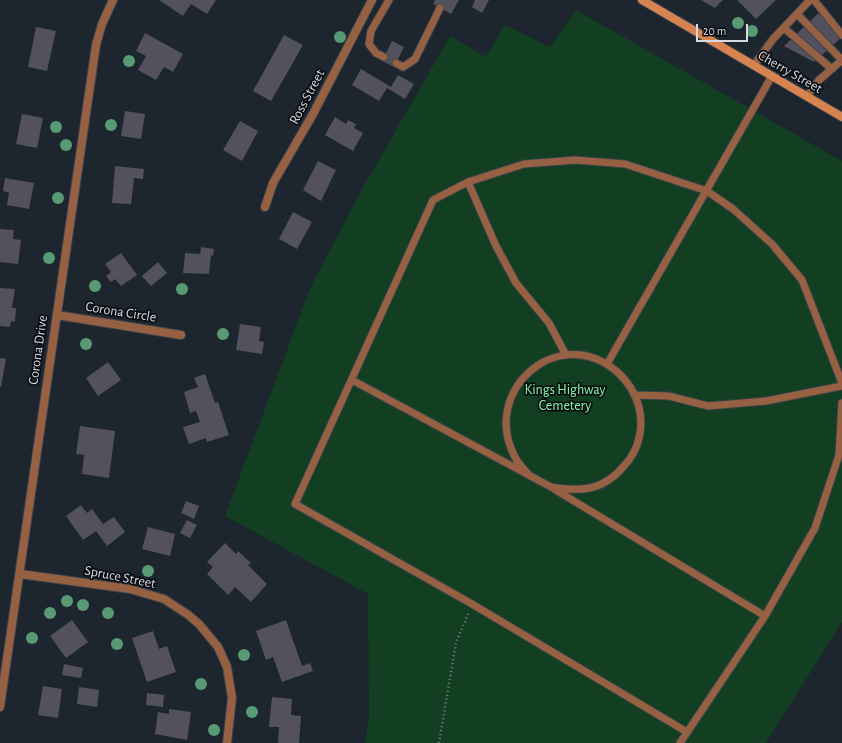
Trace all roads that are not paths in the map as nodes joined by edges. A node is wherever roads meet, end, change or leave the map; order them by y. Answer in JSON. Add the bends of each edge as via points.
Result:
{"nodes":[{"id":1,"x":113,"y":0,"type":"edge"},
{"id":2,"x":372,"y":0,"type":"edge"},
{"id":3,"x":389,"y":0,"type":"edge"},
{"id":4,"x":642,"y":0,"type":"edge"},
{"id":5,"x":810,"y":0,"type":"edge"},
{"id":6,"x":814,"y":0,"type":"edge"},
{"id":7,"x":440,"y":8,"type":"dead end"},
{"id":8,"x":797,"y":14,"type":"junction"},
{"id":9,"x":784,"y":28,"type":"junction"},
{"id":10,"x":842,"y":35,"type":"edge"},
{"id":11,"x":384,"y":57,"type":"dead end"},
{"id":12,"x":842,"y":60,"type":"edge"},
{"id":13,"x":396,"y":64,"type":"dead end"},
{"id":14,"x":754,"y":66,"type":"junction"},
{"id":15,"x":832,"y":69,"type":"junction"},
{"id":16,"x":772,"y":76,"type":"junction"},
{"id":17,"x":807,"y":96,"type":"junction"},
{"id":18,"x":842,"y":118,"type":"edge"},
{"id":19,"x":468,"y":182,"type":"junction"},
{"id":20,"x":707,"y":191,"type":"junction"},
{"id":21,"x":265,"y":207,"type":"dead end"},
{"id":22,"x":57,"y":315,"type":"junction"},
{"id":23,"x":181,"y":335,"type":"dead end"},
{"id":24,"x":566,"y":355,"type":"junction"},
{"id":25,"x":607,"y":364,"type":"junction"},
{"id":26,"x":352,"y":380,"type":"junction"},
{"id":27,"x":842,"y":382,"type":"edge"},
{"id":28,"x":842,"y":386,"type":"edge"},
{"id":29,"x":636,"y":395,"type":"junction"},
{"id":30,"x":842,"y":403,"type":"edge"},
{"id":31,"x":530,"y":476,"type":"junction"},
{"id":32,"x":551,"y":487,"type":"junction"},
{"id":33,"x":20,"y":574,"type":"junction"},
{"id":34,"x":765,"y":616,"type":"junction"},
{"id":35,"x":0,"y":707,"type":"edge"},
{"id":36,"x":688,"y":732,"type":"junction"},
{"id":37,"x":227,"y":743,"type":"edge"},
{"id":38,"x":680,"y":743,"type":"edge"}],
"edges":[{"from":1,"to":22,"type":"street","name":"Corona Drive","via":[[96,45]]},
{"from":2,"to":21,"type":"street","name":"Ross Street","via":[[313,114],[273,183]]},
{"from":3,"to":11,"type":"lane","via":[[371,31],[369,44],[376,54]]},
{"from":4,"to":14,"type":"main road","name":"Cherry Street"},
{"from":5,"to":8,"type":"lane"},
{"from":6,"to":10,"type":"lane"},
{"from":7,"to":13,"type":"lane","via":[[415,59],[403,67]]},
{"from":8,"to":9,"type":"lane"},
{"from":8,"to":12,"type":"lane"},
{"from":9,"to":14,"type":"lane"},
{"from":9,"to":15,"type":"lane"},
{"from":12,"to":15,"type":"lane"},
{"from":14,"to":16,"type":"main road","name":"Cherry Street"},
{"from":15,"to":17,"type":"lane","via":[[819,80]]},
{"from":16,"to":17,"type":"main road","name":"Cherry Street"},
{"from":16,"to":20,"type":"lane"},
{"from":17,"to":18,"type":"main road","name":"Cherry Street"},
{"from":19,"to":20,"type":"lane","via":[[524,164],[575,160],[625,164]]},
{"from":19,"to":24,"type":"lane","via":[[496,246],[516,283],[549,323]]},
{"from":19,"to":26,"type":"lane","via":[[433,200]]},
{"from":20,"to":25,"type":"lane"},
{"from":20,"to":27,"type":"lane","via":[[733,209],[772,244],[802,280]]},
{"from":22,"to":23,"type":"street","name":"Corona Circle"},
{"from":22,"to":33,"type":"street","name":"Corona Drive"},
{"from":24,"to":25,"type":"lane","via":[[587,356]]},
{"from":24,"to":31,"type":"lane","via":[[545,360],[527,372],[513,391],[506,413],[506,436],[515,458]]},
{"from":25,"to":29,"type":"lane","via":[[624,377]]},
{"from":26,"to":31,"type":"lane"},
{"from":26,"to":36,"type":"lane","via":[[295,504],[472,604]]},
{"from":28,"to":29,"type":"lane","via":[[766,401],[708,406],[669,396]]},
{"from":29,"to":32,"type":"lane","via":[[641,416],[640,438],[632,458],[616,475],[596,487],[574,491]]},
{"from":30,"to":34,"type":"lane","via":[[839,455],[815,528]]},
{"from":31,"to":32,"type":"lane"},
{"from":32,"to":34,"type":"lane"},
{"from":33,"to":35,"type":"street","name":"Corona Drive"},
{"from":33,"to":37,"type":"street","name":"Spruce Street","via":[[136,590],[164,599],[187,614],[218,647],[227,667],[232,698]]},
{"from":34,"to":36,"type":"lane"},
{"from":36,"to":38,"type":"lane"}]}
